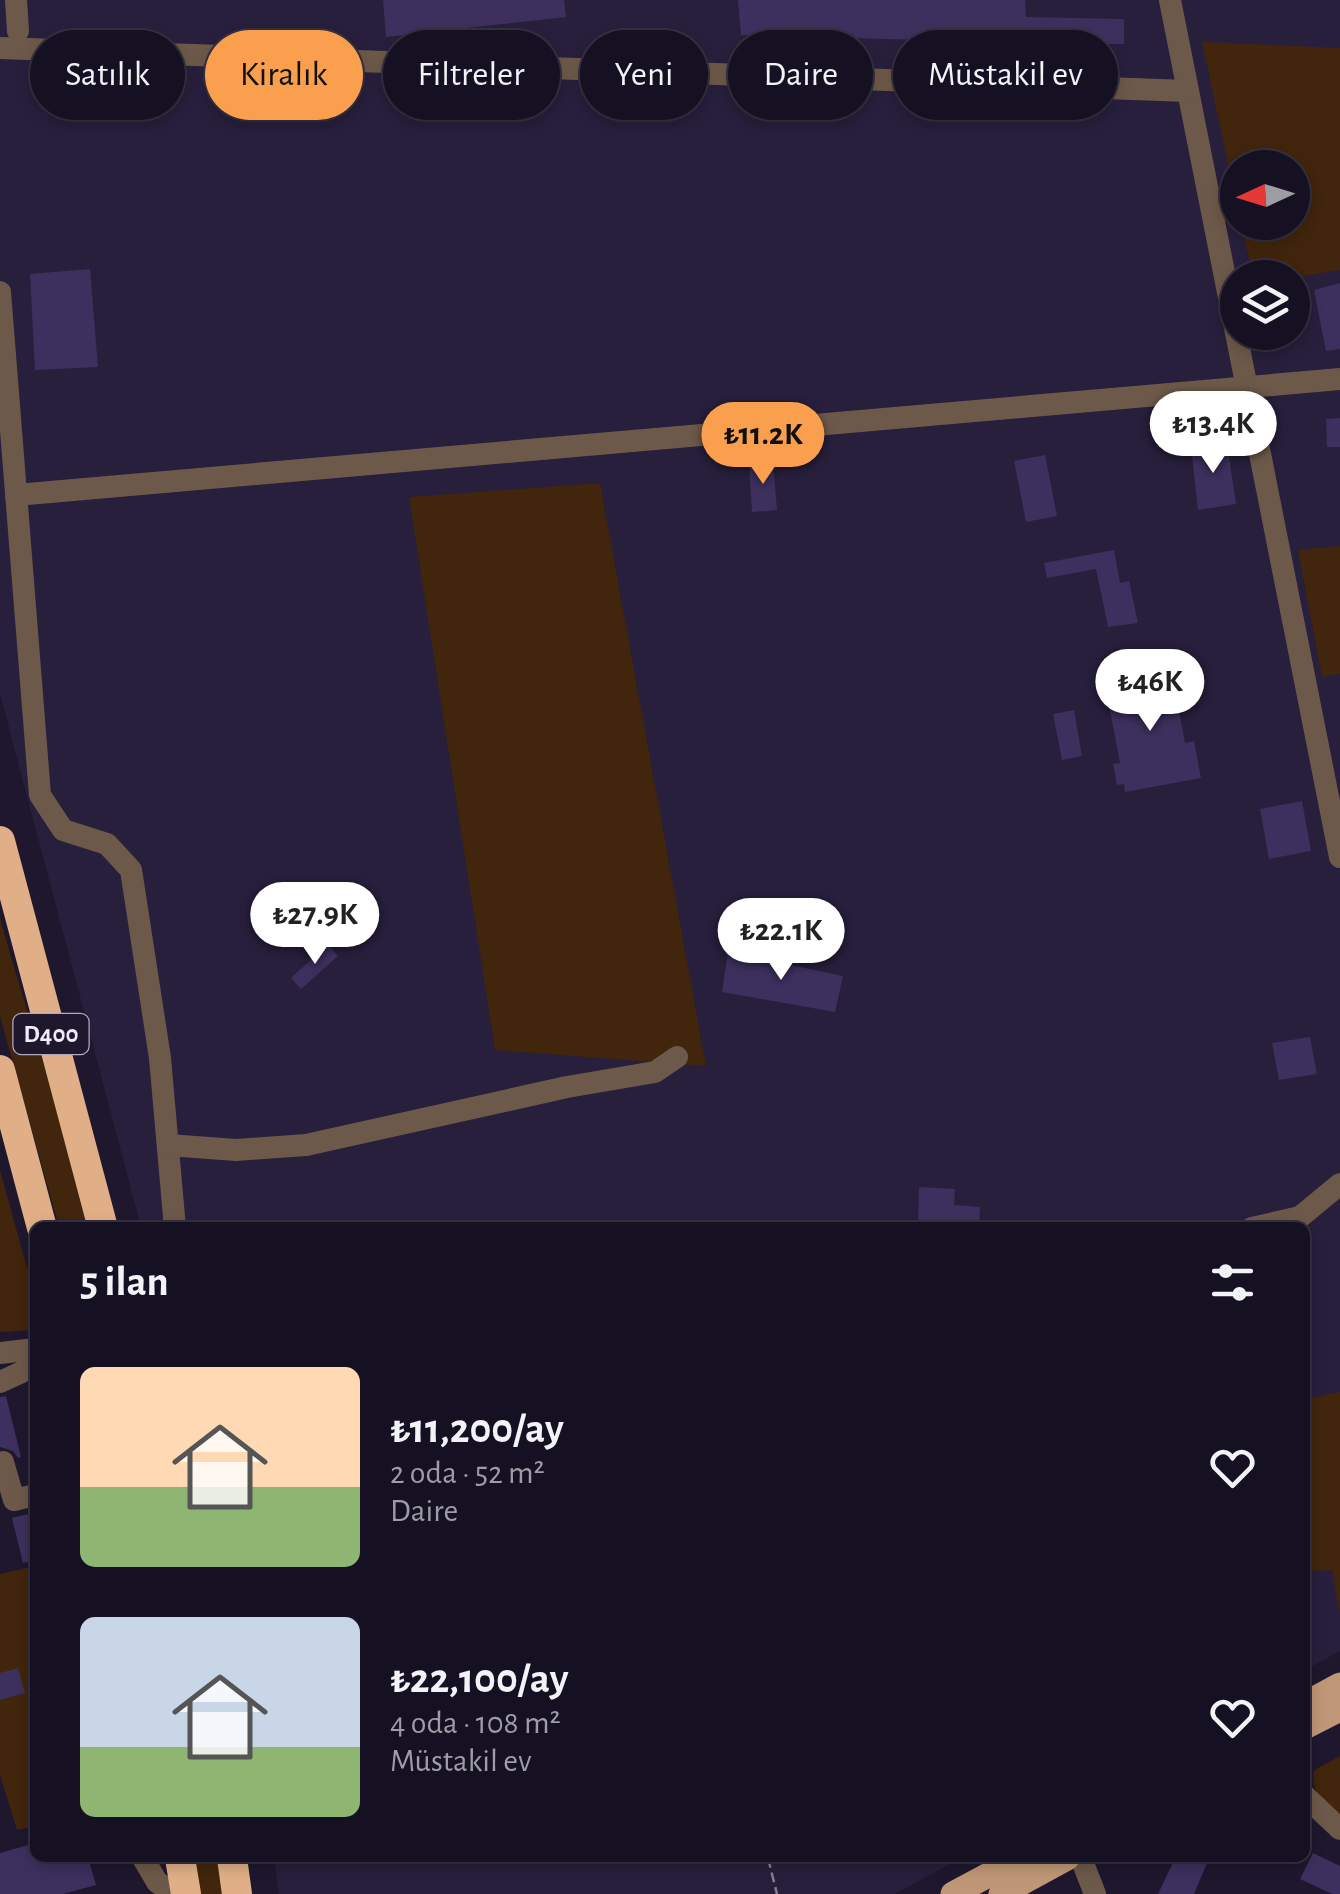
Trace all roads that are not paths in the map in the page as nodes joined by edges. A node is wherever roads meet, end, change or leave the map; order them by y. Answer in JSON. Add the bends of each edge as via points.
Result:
{"nodes":[{"id":1,"x":16,"y":0,"type":"edge"},
{"id":2,"x":1170,"y":0,"type":"edge"},
{"id":3,"x":18,"y":31,"type":"dead end"},
{"id":4,"x":0,"y":48,"type":"edge"},
{"id":5,"x":1188,"y":91,"type":"junction"},
{"id":6,"x":0,"y":292,"type":"edge"},
{"id":7,"x":1340,"y":380,"type":"edge"},
{"id":8,"x":1245,"y":387,"type":"junction"},
{"id":9,"x":16,"y":495,"type":"junction"},
{"id":10,"x":0,"y":841,"type":"edge"},
{"id":11,"x":1340,"y":857,"type":"edge"},
{"id":12,"x":676,"y":1058,"type":"dead end"},
{"id":13,"x":0,"y":1070,"type":"edge"},
{"id":14,"x":168,"y":1146,"type":"junction"},
{"id":15,"x":1340,"y":1184,"type":"edge"},
{"id":16,"x":40,"y":1222,"type":"edge"},
{"id":17,"x":101,"y":1222,"type":"edge"},
{"id":18,"x":174,"y":1222,"type":"edge"},
{"id":19,"x":1281,"y":1222,"type":"edge"},
{"id":20,"x":30,"y":1350,"type":"edge"},
{"id":21,"x":0,"y":1354,"type":"edge"},
{"id":22,"x":30,"y":1368,"type":"edge"},
{"id":23,"x":0,"y":1382,"type":"edge"},
{"id":24,"x":3,"y":1462,"type":"dead end"},
{"id":25,"x":16,"y":1500,"type":"edge"},
{"id":26,"x":1340,"y":1685,"type":"edge"},
{"id":27,"x":1310,"y":1701,"type":"edge"},
{"id":28,"x":1340,"y":1710,"type":"edge"},
{"id":29,"x":1310,"y":1725,"type":"edge"},
{"id":30,"x":1310,"y":1801,"type":"edge"},
{"id":31,"x":1340,"y":1828,"type":"edge"},
{"id":32,"x":146,"y":1862,"type":"edge"},
{"id":33,"x":181,"y":1862,"type":"edge"},
{"id":34,"x":233,"y":1862,"type":"edge"},
{"id":35,"x":1013,"y":1862,"type":"edge"},
{"id":36,"x":1060,"y":1862,"type":"edge"},
{"id":37,"x":1083,"y":1862,"type":"edge"},
{"id":38,"x":174,"y":1894,"type":"edge"},
{"id":39,"x":186,"y":1894,"type":"edge"},
{"id":40,"x":238,"y":1894,"type":"edge"},
{"id":41,"x":953,"y":1894,"type":"edge"},
{"id":42,"x":1000,"y":1894,"type":"edge"},
{"id":43,"x":1095,"y":1894,"type":"edge"}],
"edges":[{"from":1,"to":3,"type":"street"},
{"from":2,"to":5,"type":"street"},
{"from":4,"to":5,"type":"street"},
{"from":5,"to":8,"type":"street"},
{"from":6,"to":9,"type":"street"},
{"from":7,"to":8,"type":"street"},
{"from":8,"to":9,"type":"street"},
{"from":8,"to":11,"type":"street"},
{"from":9,"to":14,"type":"street","via":[[40,794],[63,830],[107,844],[131,870]]},
{"from":10,"to":17,"type":"highway","number":"D400"},
{"from":12,"to":14,"type":"street","via":[[645,1074],[306,1145]]},
{"from":13,"to":16,"type":"highway"},
{"from":14,"to":18,"type":"street"},
{"from":15,"to":19,"type":"street","via":[[1300,1218]]},
{"from":20,"to":21,"type":"street"},
{"from":22,"to":23,"type":"street"},
{"from":24,"to":25,"type":"street"},
{"from":26,"to":27,"type":"main road"},
{"from":28,"to":29,"type":"main road"},
{"from":30,"to":31,"type":"street"},
{"from":32,"to":38,"type":"street"},
{"from":33,"to":39,"type":"highway"},
{"from":34,"to":40,"type":"highway"},
{"from":35,"to":41,"type":"main road"},
{"from":36,"to":42,"type":"main road"},
{"from":37,"to":43,"type":"street"}]}
